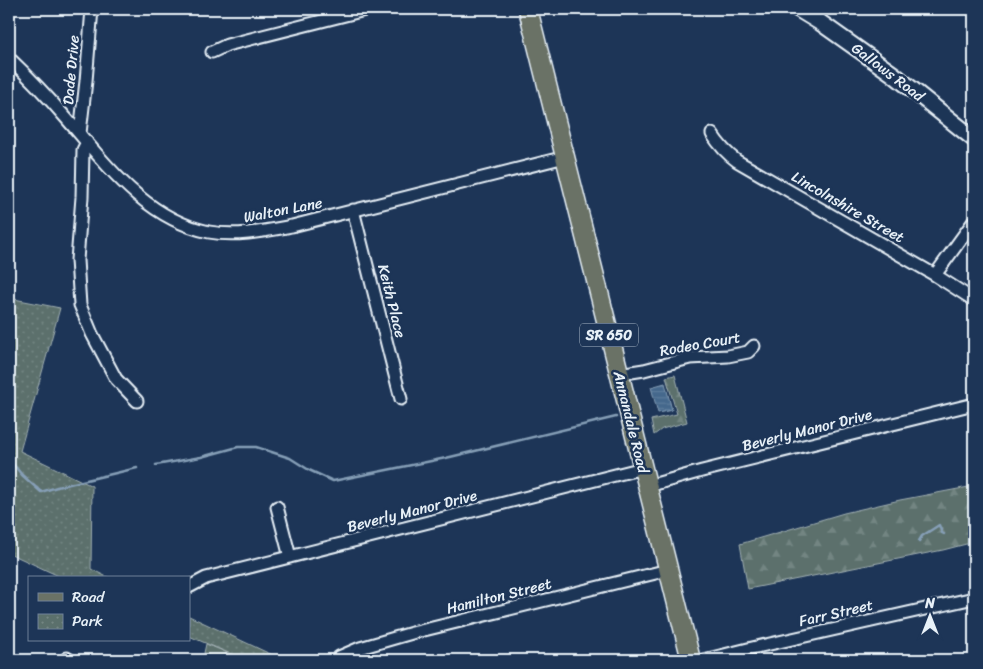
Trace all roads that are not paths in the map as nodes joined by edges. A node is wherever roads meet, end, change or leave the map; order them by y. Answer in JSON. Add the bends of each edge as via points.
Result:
{"nodes":[{"id":1,"x":92,"y":9,"type":"edge"},
{"id":2,"x":369,"y":9,"type":"edge"},
{"id":3,"x":528,"y":9,"type":"edge"},
{"id":4,"x":798,"y":9,"type":"edge"},
{"id":5,"x":212,"y":52,"type":"dead end"},
{"id":6,"x":9,"y":58,"type":"edge"},
{"id":7,"x":712,"y":134,"type":"dead end"},
{"id":8,"x":83,"y":138,"type":"junction"},
{"id":9,"x":974,"y":139,"type":"edge"},
{"id":10,"x":565,"y":157,"type":"junction"},
{"id":11,"x":353,"y":210,"type":"junction"},
{"id":12,"x":974,"y":221,"type":"edge"},
{"id":13,"x":935,"y":276,"type":"junction"},
{"id":14,"x":974,"y":300,"type":"edge"},
{"id":15,"x":754,"y":346,"type":"dead end"},
{"id":16,"x":619,"y":374,"type":"junction"},
{"id":17,"x":401,"y":399,"type":"dead end"},
{"id":18,"x":137,"y":401,"type":"dead end"},
{"id":19,"x":974,"y":404,"type":"edge"},
{"id":20,"x":643,"y":468,"type":"junction"},
{"id":21,"x":648,"y":486,"type":"junction"},
{"id":22,"x":277,"y":506,"type":"dead end"},
{"id":23,"x":290,"y":557,"type":"junction"},
{"id":24,"x":668,"y":570,"type":"junction"},
{"id":25,"x":190,"y":586,"type":"edge"},
{"id":26,"x":974,"y":598,"type":"edge"},
{"id":27,"x":339,"y":657,"type":"dead end"},
{"id":28,"x":691,"y":660,"type":"edge"},
{"id":29,"x":704,"y":660,"type":"edge"}],
"edges":[{"from":1,"to":8,"type":"street","name":"Dade Drive"},
{"from":2,"to":5,"type":"street","via":[[227,45]]},
{"from":3,"to":10,"type":"main road","name":"Annandale Road","number":"SR 650"},
{"from":4,"to":9,"type":"main road","name":"Gallows Road","via":[[893,74]]},
{"from":6,"to":8,"type":"street","name":"Walton Lane"},
{"from":7,"to":13,"type":"street","name":"Lincolnshire Street","via":[[726,153],[737,161]]},
{"from":8,"to":11,"type":"street","name":"Walton Lane","via":[[146,204],[176,221],[209,232],[246,233],[292,226]]},
{"from":8,"to":18,"type":"street","name":"Dade Drive","via":[[77,260],[80,305],[116,378]]},
{"from":10,"to":11,"type":"street","name":"Walton Lane"},
{"from":10,"to":16,"type":"main road","name":"Annandale Road","number":"SR 650"},
{"from":11,"to":17,"type":"street","name":"Keith Place"},
{"from":12,"to":13,"type":"street"},
{"from":13,"to":14,"type":"street","name":"Lincolnshire Street"},
{"from":15,"to":16,"type":"street","name":"Rodeo Court","via":[[748,352],[690,358]]},
{"from":16,"to":20,"type":"main road","name":"Annandale Road","number":"SR 650"},
{"from":19,"to":21,"type":"street","name":"Beverly Manor Drive"},
{"from":20,"to":21,"type":"main road","name":"Annandale Road","number":"SR 650"},
{"from":20,"to":23,"type":"street","name":"Beverly Manor Drive"},
{"from":21,"to":24,"type":"main road","name":"Annandale Road","number":"SR 650"},
{"from":22,"to":23,"type":"street"},
{"from":23,"to":25,"type":"street","name":"Beverly Manor Drive","via":[[206,578]]},
{"from":24,"to":27,"type":"street","name":"Hamilton Street","via":[[412,633]]},
{"from":24,"to":28,"type":"main road","name":"Annandale Road","number":"SR 650"},
{"from":26,"to":29,"type":"street","name":"Farr Street"}]}
